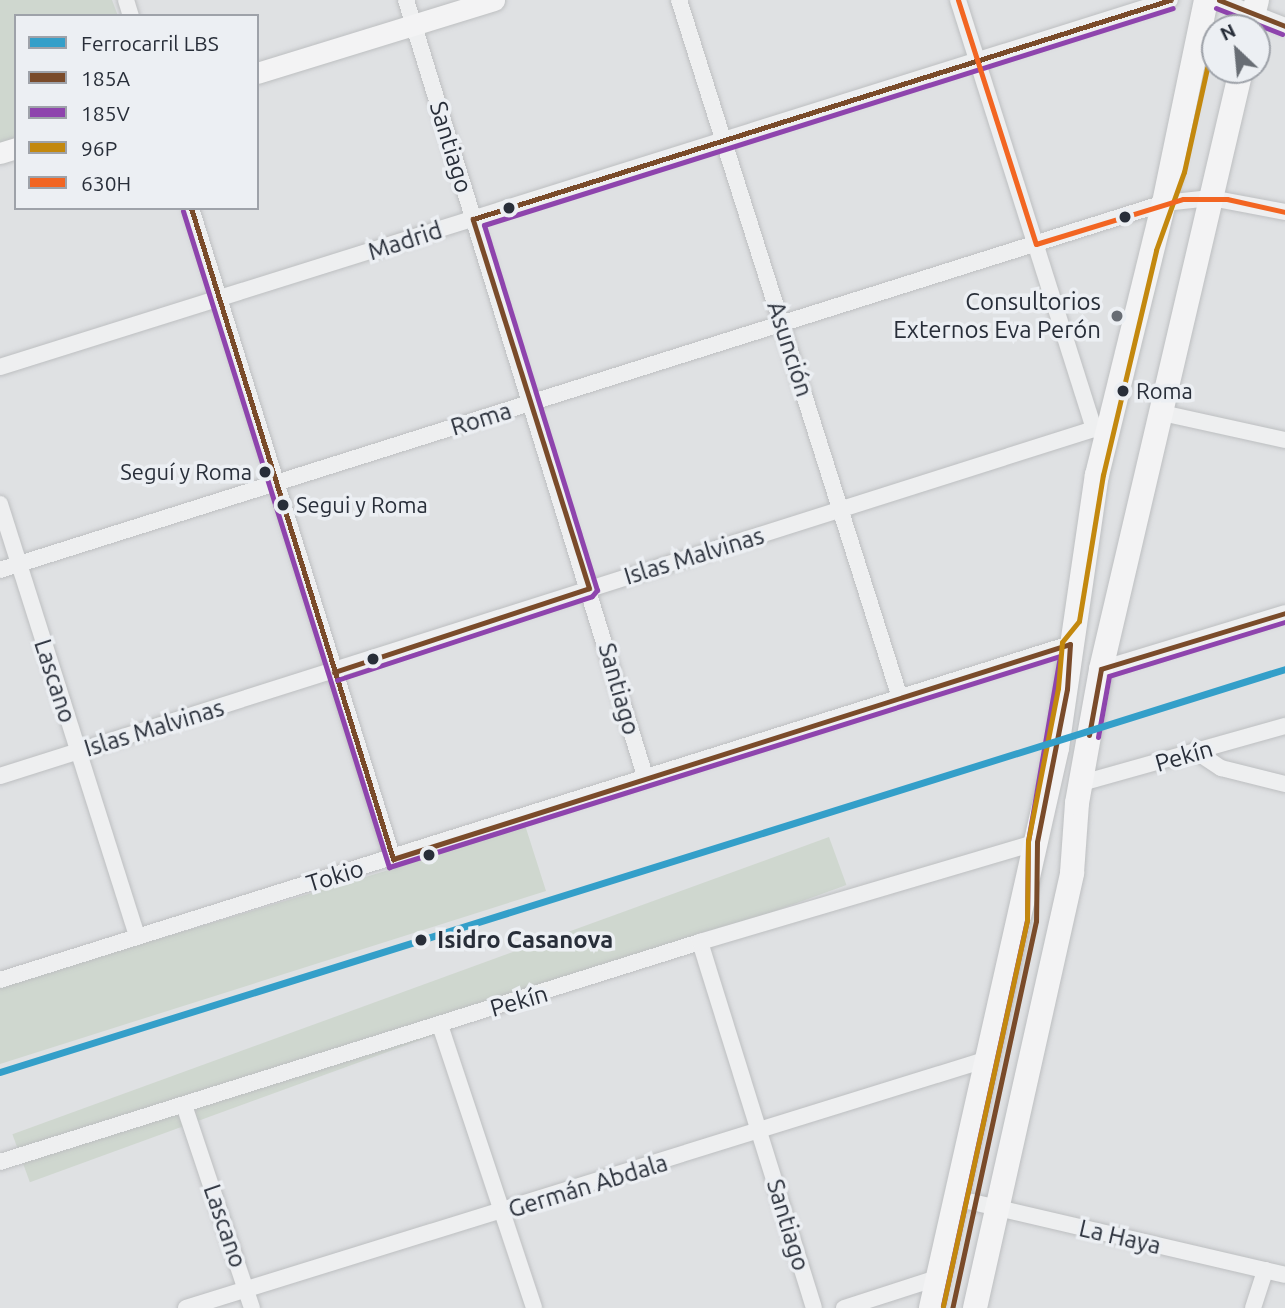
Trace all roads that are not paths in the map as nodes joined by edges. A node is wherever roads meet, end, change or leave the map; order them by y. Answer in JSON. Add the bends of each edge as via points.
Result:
{"nodes":[{"id":1,"x":406,"y":0,"type":"edge"},
{"id":2,"x":494,"y":0,"type":"edge"},
{"id":3,"x":679,"y":0,"type":"edge"},
{"id":4,"x":958,"y":0,"type":"edge"},
{"id":5,"x":1170,"y":0,"type":"edge"},
{"id":6,"x":1206,"y":0,"type":"edge"},
{"id":7,"x":1219,"y":0,"type":"edge"},
{"id":8,"x":1251,"y":14,"type":"edge"},
{"id":9,"x":414,"y":25,"type":"junction"},
{"id":10,"x":976,"y":58,"type":"junction"},
{"id":11,"x":259,"y":72,"type":"edge"},
{"id":12,"x":1238,"y":84,"type":"edge"},
{"id":13,"x":722,"y":139,"type":"junction"},
{"id":14,"x":1211,"y":198,"type":"junction"},
{"id":15,"x":1164,"y":203,"type":"junction"},
{"id":16,"x":192,"y":210,"type":"edge"},
{"id":17,"x":1285,"y":212,"type":"edge"},
{"id":18,"x":473,"y":219,"type":"junction"},
{"id":19,"x":1036,"y":244,"type":"junction"},
{"id":20,"x":219,"y":300,"type":"junction"},
{"id":21,"x":782,"y":326,"type":"junction"},
{"id":22,"x":0,"y":367,"type":"edge"},
{"id":23,"x":531,"y":404,"type":"junction"},
{"id":24,"x":1162,"y":413,"type":"junction"},
{"id":25,"x":1101,"y":431,"type":"junction"},
{"id":26,"x":1285,"y":440,"type":"edge"},
{"id":27,"x":275,"y":483,"type":"junction"},
{"id":28,"x":0,"y":504,"type":"edge"},
{"id":29,"x":842,"y":511,"type":"junction"},
{"id":30,"x":18,"y":564,"type":"junction"},
{"id":31,"x":0,"y":570,"type":"edge"},
{"id":32,"x":589,"y":588,"type":"junction"},
{"id":33,"x":1285,"y":613,"type":"edge"},
{"id":34,"x":1070,"y":644,"type":"junction"},
{"id":35,"x":1101,"y":669,"type":"junction"},
{"id":36,"x":334,"y":672,"type":"junction"},
{"id":37,"x":900,"y":698,"type":"junction"},
{"id":38,"x":1285,"y":726,"type":"edge"},
{"id":39,"x":78,"y":751,"type":"junction"},
{"id":40,"x":1197,"y":752,"type":"junction"},
{"id":41,"x":0,"y":776,"type":"edge"},
{"id":42,"x":645,"y":776,"type":"junction"},
{"id":43,"x":1082,"y":783,"type":"junction"},
{"id":44,"x":1285,"y":784,"type":"edge"},
{"id":45,"x":1037,"y":842,"type":"junction"},
{"id":46,"x":393,"y":859,"type":"junction"},
{"id":47,"x":137,"y":937,"type":"junction"},
{"id":48,"x":700,"y":942,"type":"junction"},
{"id":49,"x":0,"y":980,"type":"edge"},
{"id":50,"x":440,"y":1025,"type":"junction"},
{"id":51,"x":988,"y":1059,"type":"junction"},
{"id":52,"x":184,"y":1105,"type":"junction"},
{"id":53,"x":760,"y":1132,"type":"junction"},
{"id":54,"x":0,"y":1162,"type":"edge"},
{"id":55,"x":955,"y":1198,"type":"junction"},
{"id":56,"x":999,"y":1208,"type":"junction"},
{"id":57,"x":501,"y":1213,"type":"junction"},
{"id":58,"x":1265,"y":1270,"type":"junction"},
{"id":59,"x":1285,"y":1275,"type":"edge"},
{"id":60,"x":937,"y":1278,"type":"junction"},
{"id":61,"x":246,"y":1289,"type":"junction"},
{"id":62,"x":186,"y":1308,"type":"edge"},
{"id":63,"x":252,"y":1308,"type":"edge"},
{"id":64,"x":534,"y":1308,"type":"edge"},
{"id":65,"x":814,"y":1308,"type":"edge"},
{"id":66,"x":844,"y":1308,"type":"edge"},
{"id":67,"x":931,"y":1308,"type":"edge"},
{"id":68,"x":975,"y":1308,"type":"edge"},
{"id":69,"x":1254,"y":1308,"type":"edge"}],
"edges":[{"from":1,"to":9,"type":"street","name":"Santiago"},
{"from":2,"to":9,"type":"main road"},
{"from":3,"to":13,"type":"street","name":"Asunción"},
{"from":4,"to":10,"type":"street"},
{"from":5,"to":10,"type":"street","name":"Madrid"},
{"from":6,"to":15,"type":"highway"},
{"from":7,"to":8,"type":"street"},
{"from":9,"to":11,"type":"main road"},
{"from":9,"to":18,"type":"street","name":"Santiago"},
{"from":10,"to":13,"type":"street","name":"Madrid"},
{"from":10,"to":19,"type":"street"},
{"from":12,"to":14,"type":"highway"},
{"from":13,"to":18,"type":"street","name":"Madrid"},
{"from":13,"to":21,"type":"street","name":"Asunción"},
{"from":14,"to":15,"type":"street","name":"Roma"},
{"from":14,"to":17,"type":"street","name":"Roma"},
{"from":14,"to":24,"type":"highway"},
{"from":15,"to":19,"type":"street","name":"Roma"},
{"from":15,"to":25,"type":"highway"},
{"from":16,"to":20,"type":"street"},
{"from":18,"to":20,"type":"street","name":"Madrid"},
{"from":18,"to":23,"type":"street","name":"Santiago"},
{"from":19,"to":21,"type":"street","name":"Roma"},
{"from":19,"to":25,"type":"street"},
{"from":20,"to":22,"type":"street","name":"Madrid"},
{"from":20,"to":27,"type":"street"},
{"from":21,"to":23,"type":"street","name":"Roma"},
{"from":21,"to":29,"type":"street","name":"Asunción"},
{"from":23,"to":27,"type":"street","name":"Roma"},
{"from":23,"to":32,"type":"street","name":"Santiago"},
{"from":24,"to":26,"type":"street"},
{"from":24,"to":35,"type":"highway"},
{"from":25,"to":29,"type":"street","name":"Islas Malvinas"},
{"from":25,"to":34,"type":"highway"},
{"from":27,"to":30,"type":"street","name":"Roma"},
{"from":27,"to":36,"type":"street"},
{"from":28,"to":30,"type":"street","name":"Lascano"},
{"from":29,"to":32,"type":"street","name":"Islas Malvinas"},
{"from":29,"to":37,"type":"street","name":"Asunción"},
{"from":30,"to":31,"type":"street","name":"Roma"},
{"from":30,"to":39,"type":"street","name":"Lascano"},
{"from":32,"to":36,"type":"street","name":"Islas Malvinas"},
{"from":32,"to":42,"type":"street","name":"Santiago"},
{"from":33,"to":35,"type":"street"},
{"from":34,"to":37,"type":"street","name":"Tokio"},
{"from":34,"to":45,"type":"highway","via":[[1067,689]]},
{"from":35,"to":43,"type":"highway"},
{"from":36,"to":39,"type":"street","name":"Islas Malvinas"},
{"from":36,"to":46,"type":"street"},
{"from":37,"to":42,"type":"street","name":"Tokio"},
{"from":38,"to":40,"type":"street","name":"Pekín"},
{"from":39,"to":41,"type":"street","name":"Islas Malvinas"},
{"from":39,"to":47,"type":"street","name":"Lascano"},
{"from":40,"to":43,"type":"street","name":"Pekín"},
{"from":40,"to":44,"type":"street","via":[[1221,768]]},
{"from":42,"to":46,"type":"street","name":"Tokio"},
{"from":43,"to":56,"type":"highway","via":[[1072,873]]},
{"from":45,"to":48,"type":"street","name":"Pekín"},
{"from":45,"to":51,"type":"highway"},
{"from":46,"to":47,"type":"street","name":"Tokio"},
{"from":47,"to":49,"type":"street","name":"Tokio"},
{"from":48,"to":50,"type":"street","name":"Pekín"},
{"from":48,"to":53,"type":"street","name":"Santiago"},
{"from":50,"to":52,"type":"street","name":"Pekín"},
{"from":50,"to":57,"type":"street"},
{"from":51,"to":53,"type":"street","name":"Germán Abdala"},
{"from":51,"to":55,"type":"highway"},
{"from":52,"to":54,"type":"street","name":"Pekín"},
{"from":52,"to":61,"type":"street","name":"Lascano"},
{"from":53,"to":57,"type":"street","name":"Germán Abdala"},
{"from":53,"to":65,"type":"street","name":"Santiago"},
{"from":55,"to":56,"type":"street","name":"La Haya"},
{"from":55,"to":60,"type":"highway"},
{"from":56,"to":58,"type":"street","name":"La Haya"},
{"from":56,"to":68,"type":"highway"},
{"from":57,"to":61,"type":"street","name":"Germán Abdala"},
{"from":57,"to":64,"type":"street"},
{"from":58,"to":59,"type":"street","name":"La Haya"},
{"from":58,"to":69,"type":"street"},
{"from":60,"to":66,"type":"street"},
{"from":60,"to":67,"type":"highway"},
{"from":61,"to":62,"type":"street","name":"Germán Abdala"},
{"from":61,"to":63,"type":"street","name":"Lascano"}]}
